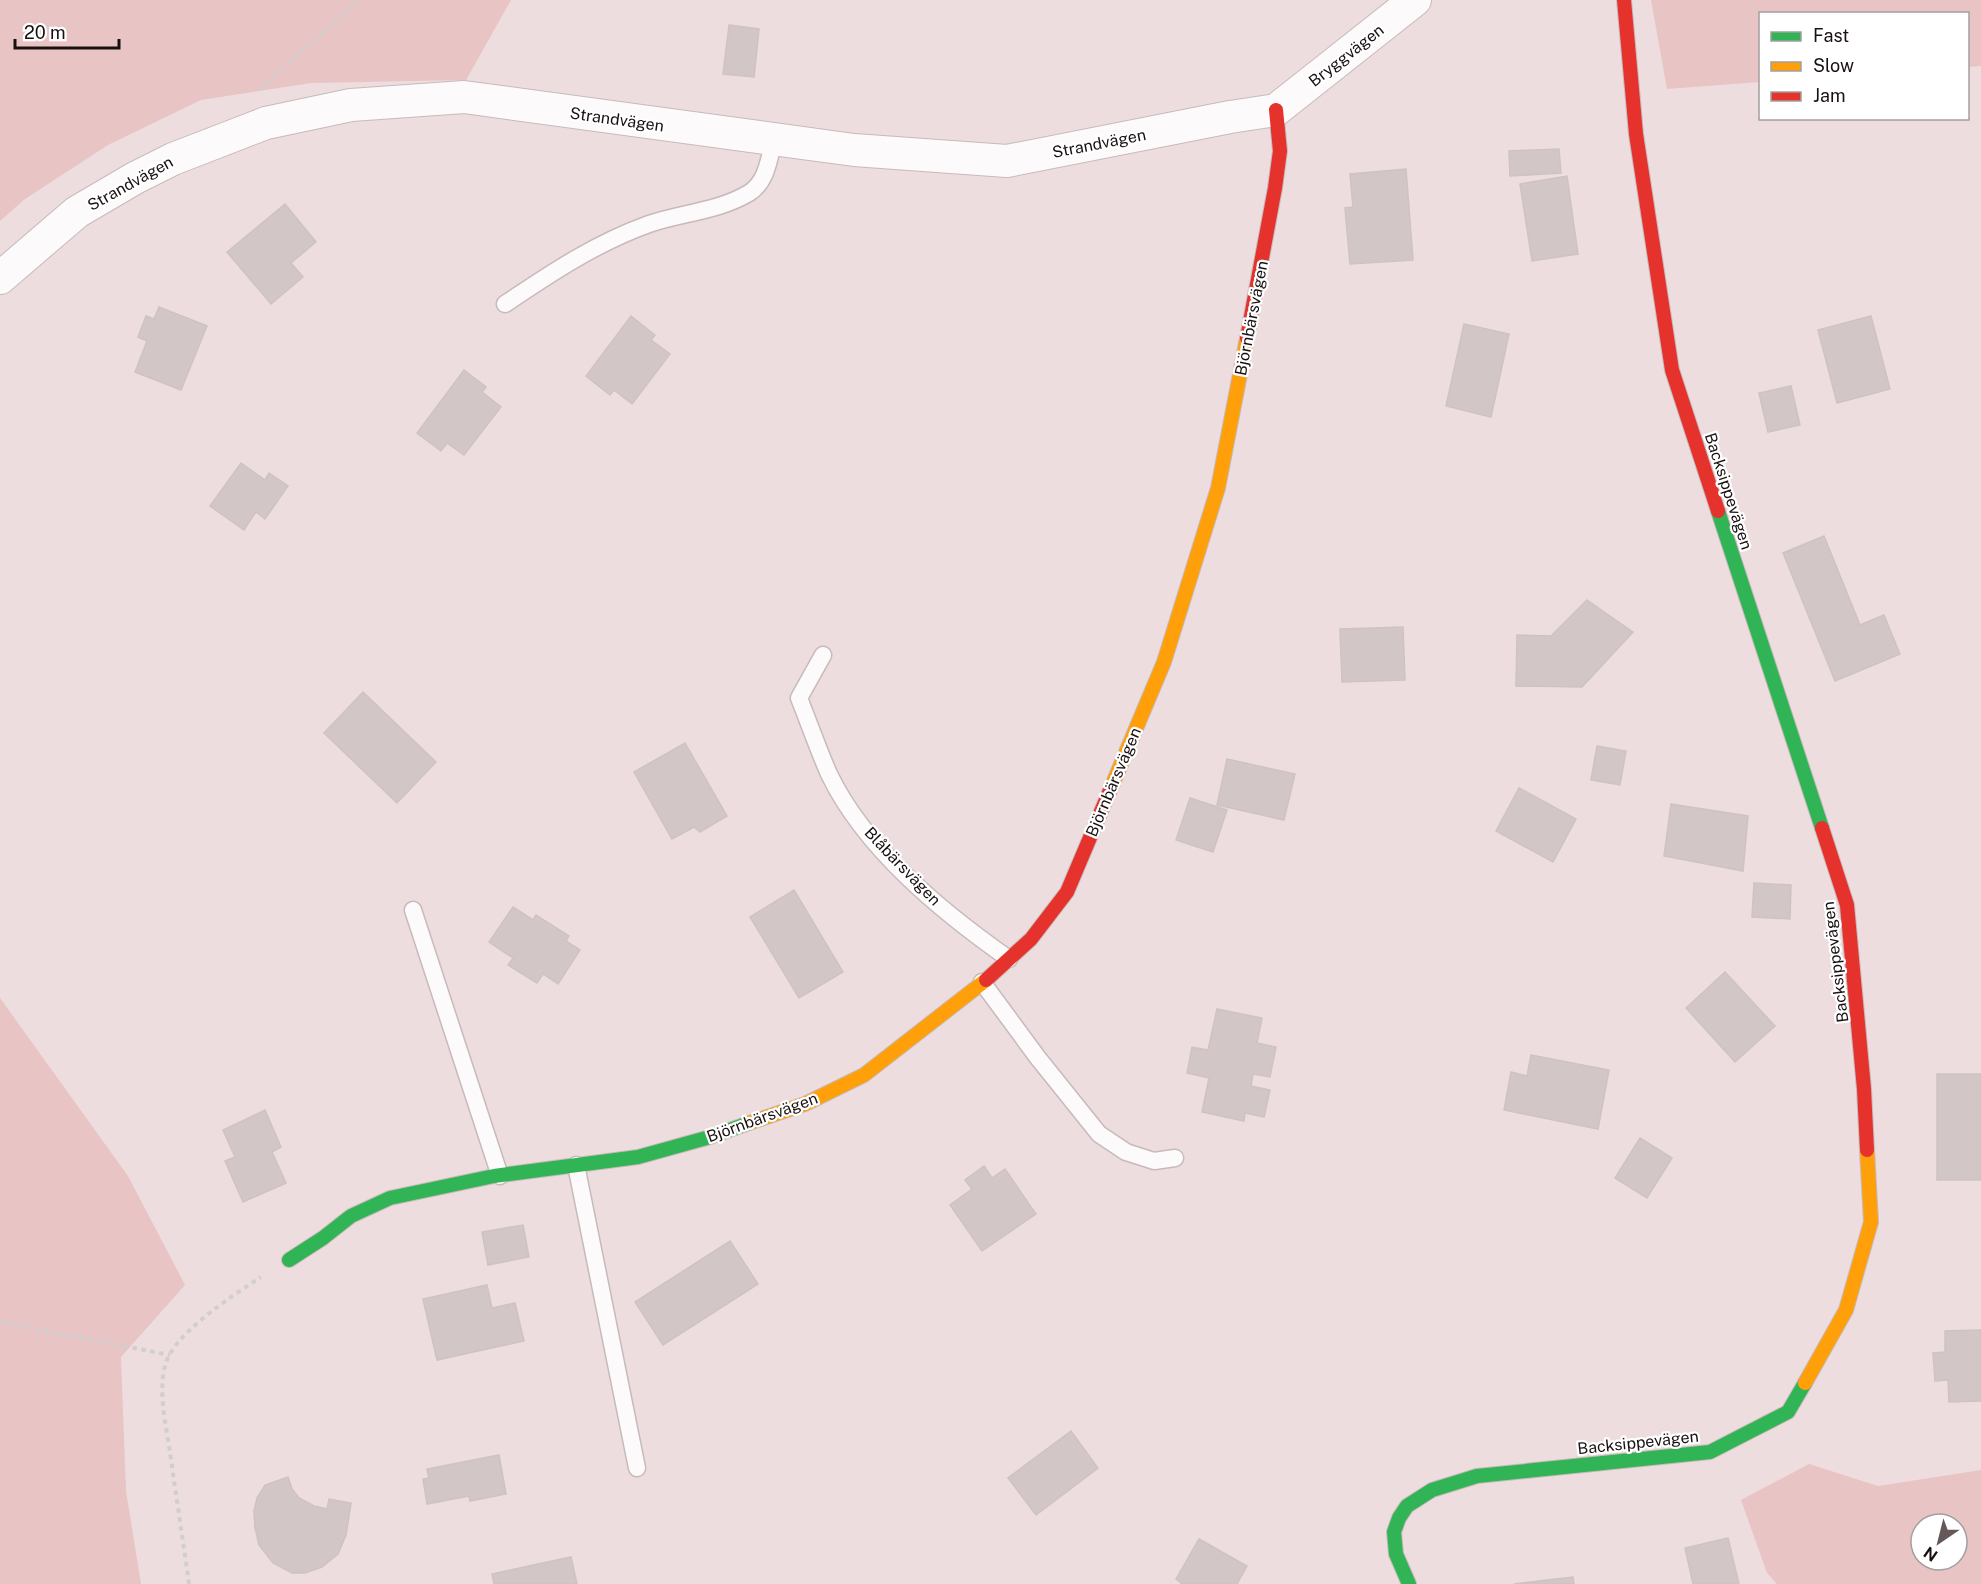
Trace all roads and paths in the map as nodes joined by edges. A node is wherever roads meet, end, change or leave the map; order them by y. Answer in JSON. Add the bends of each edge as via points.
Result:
{"nodes":[{"id":1,"x":360,"y":0,"type":"edge"},
{"id":2,"x":1415,"y":0,"type":"edge"},
{"id":3,"x":1624,"y":0,"type":"edge"},
{"id":4,"x":1276,"y":110,"type":"junction"},
{"id":5,"x":266,"y":123,"type":"junction"},
{"id":6,"x":774,"y":140,"type":"junction"},
{"id":7,"x":0,"y":278,"type":"edge"},
{"id":8,"x":505,"y":304,"type":"dead end"},
{"id":9,"x":823,"y":655,"type":"dead end"},
{"id":10,"x":412,"y":910,"type":"dead end"},
{"id":11,"x":1009,"y":959,"type":"junction"},
{"id":12,"x":982,"y":982,"type":"junction"},
{"id":13,"x":1175,"y":1158,"type":"dead end"},
{"id":14,"x":576,"y":1165,"type":"junction"},
{"id":15,"x":500,"y":1176,"type":"junction"},
{"id":16,"x":289,"y":1260,"type":"joint"},
{"id":17,"x":0,"y":1322,"type":"edge"},
{"id":18,"x":171,"y":1355,"type":"junction"},
{"id":19,"x":637,"y":1468,"type":"dead end"},
{"id":20,"x":189,"y":1584,"type":"edge"},
{"id":21,"x":1409,"y":1584,"type":"edge"}],
"edges":[{"from":1,"to":5,"type":"path","via":[[253,96]]},
{"from":2,"to":4,"type":"street","name":"Bryggvägen"},
{"from":3,"to":21,"type":"street","name":"Backsippevägen","via":[[1636,134],[1672,370],[1847,905],[1864,1089],[1871,1222],[1846,1310],[1788,1412],[1710,1452],[1477,1476],[1423,1493],[1406,1507],[1393,1530],[1398,1560]]},
{"from":4,"to":6,"type":"street","name":"Strandvägen","via":[[1007,161]]},
{"from":4,"to":11,"type":"street","name":"Björnbärsvägen","via":[[1280,151],[1275,188],[1218,488],[1167,651],[1067,892],[1031,939]]},
{"from":5,"to":6,"type":"street","name":"Strandvägen","via":[[351,105],[464,98]]},
{"from":5,"to":7,"type":"street","name":"Strandvägen","via":[[135,178],[77,213]]},
{"from":6,"to":8,"type":"lane","via":[[764,176],[751,192],[605,241]]},
{"from":9,"to":11,"type":"lane","name":"Blåbärsvägen","via":[[799,698],[830,775],[850,810],[912,881]]},
{"from":10,"to":15,"type":"lane"},
{"from":11,"to":12,"type":"street","name":"Björnbärsvägen"},
{"from":12,"to":13,"type":"lane","via":[[1099,1134],[1126,1152],[1154,1161]]},
{"from":12,"to":14,"type":"street","name":"Björnbärsvägen","via":[[864,1075],[805,1104],[638,1158]]},
{"from":14,"to":15,"type":"street","name":"Björnbärsvägen"},
{"from":14,"to":19,"type":"lane"},
{"from":15,"to":16,"type":"street","name":"Björnbärsvägen","via":[[390,1198],[351,1216]]},
{"from":16,"to":18,"type":"path","via":[[219,1304],[196,1324]]},
{"from":17,"to":18,"type":"path"},
{"from":18,"to":20,"type":"path","via":[[165,1365],[163,1403]]}]}
